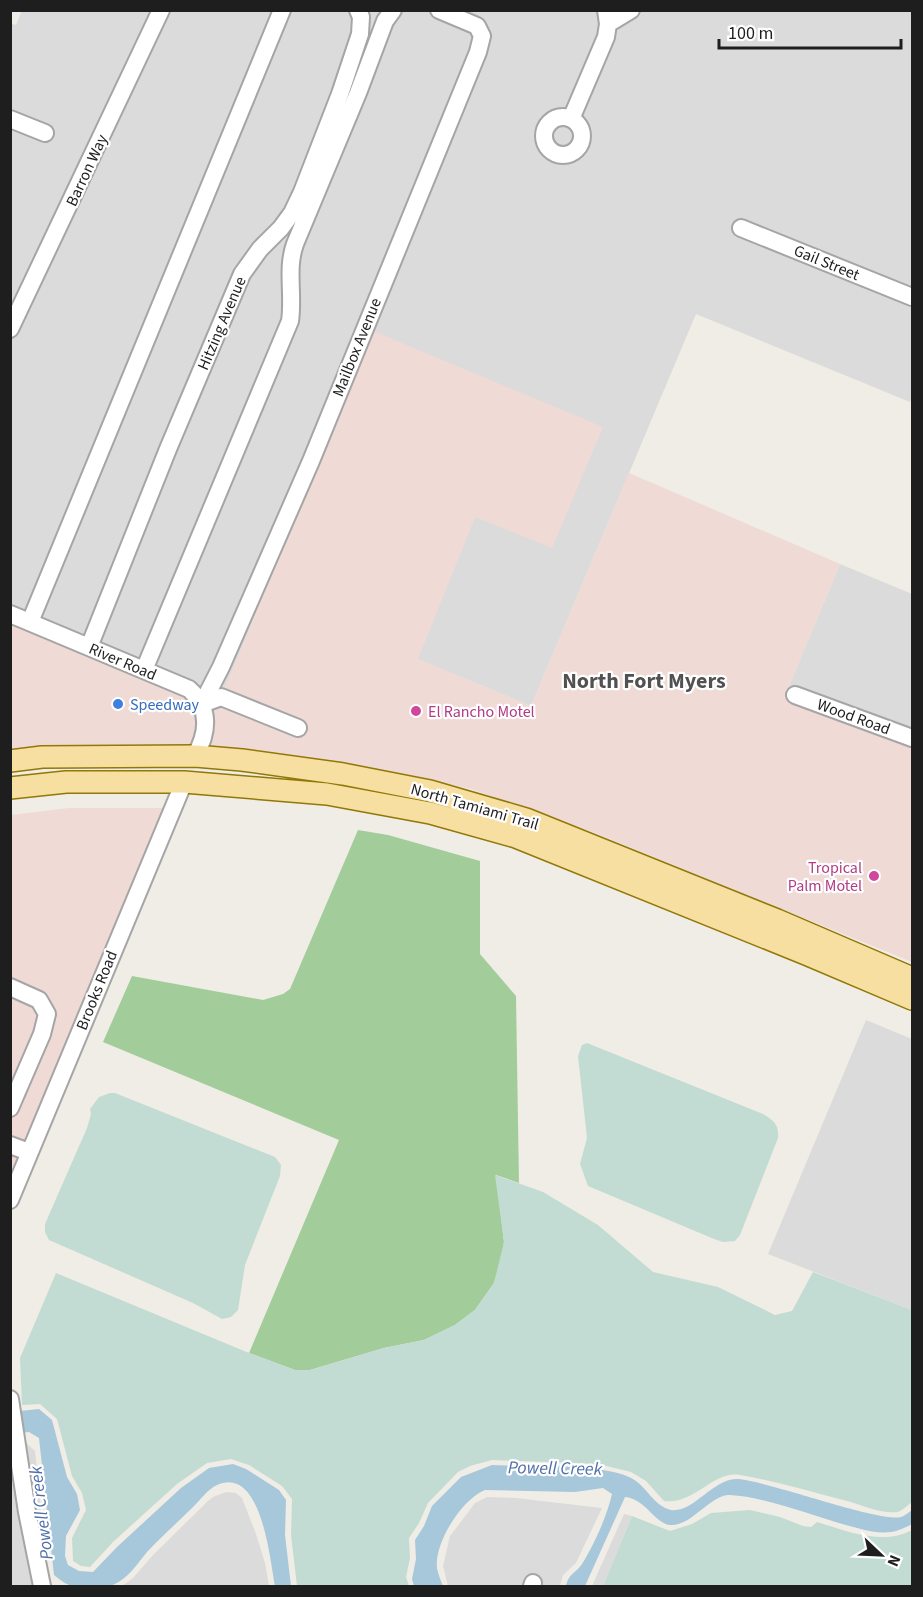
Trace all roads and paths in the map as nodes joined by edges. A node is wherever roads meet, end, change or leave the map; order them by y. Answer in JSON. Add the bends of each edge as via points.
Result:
{"nodes":[{"id":1,"x":161,"y":10,"type":"edge"},
{"id":2,"x":282,"y":10,"type":"edge"},
{"id":3,"x":358,"y":10,"type":"edge"},
{"id":4,"x":393,"y":10,"type":"edge"},
{"id":5,"x":439,"y":10,"type":"edge"},
{"id":6,"x":631,"y":10,"type":"edge"},
{"id":7,"x":607,"y":17,"type":"edge"},
{"id":8,"x":10,"y":119,"type":"edge"},
{"id":9,"x":571,"y":119,"type":"dead end"},
{"id":10,"x":45,"y":133,"type":"dead end"},
{"id":11,"x":741,"y":228,"type":"dead end"},
{"id":12,"x":912,"y":297,"type":"edge"},
{"id":13,"x":10,"y":329,"type":"edge"},
{"id":14,"x":10,"y":614,"type":"edge"},
{"id":15,"x":30,"y":622,"type":"junction"},
{"id":16,"x":89,"y":647,"type":"junction"},
{"id":17,"x":144,"y":670,"type":"junction"},
{"id":18,"x":795,"y":695,"type":"dead end"},
{"id":19,"x":202,"y":704,"type":"junction"},
{"id":20,"x":298,"y":728,"type":"dead end"},
{"id":21,"x":912,"y":738,"type":"edge"},
{"id":22,"x":195,"y":756,"type":"junction"},
{"id":23,"x":242,"y":760,"type":"junction"},
{"id":24,"x":10,"y":761,"type":"edge"},
{"id":25,"x":134,"y":782,"type":"junction"},
{"id":26,"x":184,"y":782,"type":"junction"},
{"id":27,"x":10,"y":788,"type":"edge"},
{"id":28,"x":516,"y":837,"type":"junction"},
{"id":29,"x":575,"y":839,"type":"junction"},
{"id":30,"x":576,"y":861,"type":"junction"},
{"id":31,"x":633,"y":862,"type":"junction"},
{"id":32,"x":10,"y":987,"type":"edge"},
{"id":33,"x":911,"y":988,"type":"edge"},
{"id":34,"x":10,"y":1108,"type":"edge"},
{"id":35,"x":10,"y":1145,"type":"edge"},
{"id":36,"x":29,"y":1152,"type":"junction"},
{"id":37,"x":10,"y":1200,"type":"edge"},
{"id":38,"x":10,"y":1399,"type":"edge"},
{"id":39,"x":42,"y":1587,"type":"edge"}],
"edges":[{"from":1,"to":13,"type":"street","name":"Barron Way"},
{"from":2,"to":15,"type":"street"},
{"from":3,"to":16,"type":"street","name":"Hitzing Avenue","via":[[360,34],[302,192],[281,228],[242,273]]},
{"from":4,"to":17,"type":"street","via":[[290,258],[290,321]]},
{"from":5,"to":19,"type":"street","name":"Mailbox Avenue","via":[[477,26],[482,36],[478,52],[311,461]]},
{"from":6,"to":7,"type":"street"},
{"from":7,"to":9,"type":"street","via":[[606,37]]},
{"from":8,"to":10,"type":"street"},
{"from":11,"to":12,"type":"street","name":"Gail Street"},
{"from":14,"to":15,"type":"street","name":"River Road"},
{"from":15,"to":16,"type":"street","name":"River Road"},
{"from":16,"to":17,"type":"street","name":"River Road"},
{"from":17,"to":19,"type":"street","name":"River Road","via":[[189,689]]},
{"from":18,"to":21,"type":"street","name":"Wood Road"},
{"from":19,"to":20,"type":"street","via":[[221,697]]},
{"from":19,"to":22,"type":"street","via":[[204,739]]},
{"from":22,"to":23,"type":"main road","name":"North Tamiami Trail"},
{"from":22,"to":24,"type":"main road","name":"North Tamiami Trail","via":[[42,757]]},
{"from":22,"to":25,"type":"main road","via":[[176,771]]},
{"from":23,"to":26,"type":"main road","via":[[203,770]]},
{"from":23,"to":29,"type":"main road","name":"North Tamiami Trail","via":[[429,791],[526,819]]},
{"from":25,"to":26,"type":"main road","name":"North Tamiami Trail"},
{"from":25,"to":27,"type":"main road","name":"North Tamiami Trail","via":[[66,782]]},
{"from":26,"to":28,"type":"main road","name":"North Tamiami Trail","via":[[327,794],[430,813]]},
{"from":26,"to":36,"type":"street","name":"Brooks Road"},
{"from":28,"to":29,"type":"main road","via":[[560,845]]},
{"from":28,"to":30,"type":"main road","name":"North Tamiami Trail"},
{"from":29,"to":31,"type":"main road","name":"North Tamiami Trail"},
{"from":30,"to":31,"type":"main road","via":[[586,855],[597,855]]},
{"from":30,"to":33,"type":"main road","name":"North Tamiami Trail"},
{"from":31,"to":33,"type":"main road","name":"North Tamiami Trail","via":[[777,920]]},
{"from":32,"to":34,"type":"street","via":[[39,1000],[47,1020]]},
{"from":35,"to":36,"type":"street"},
{"from":36,"to":37,"type":"street","name":"Brooks Road"},
{"from":38,"to":39,"type":"street"}]}
